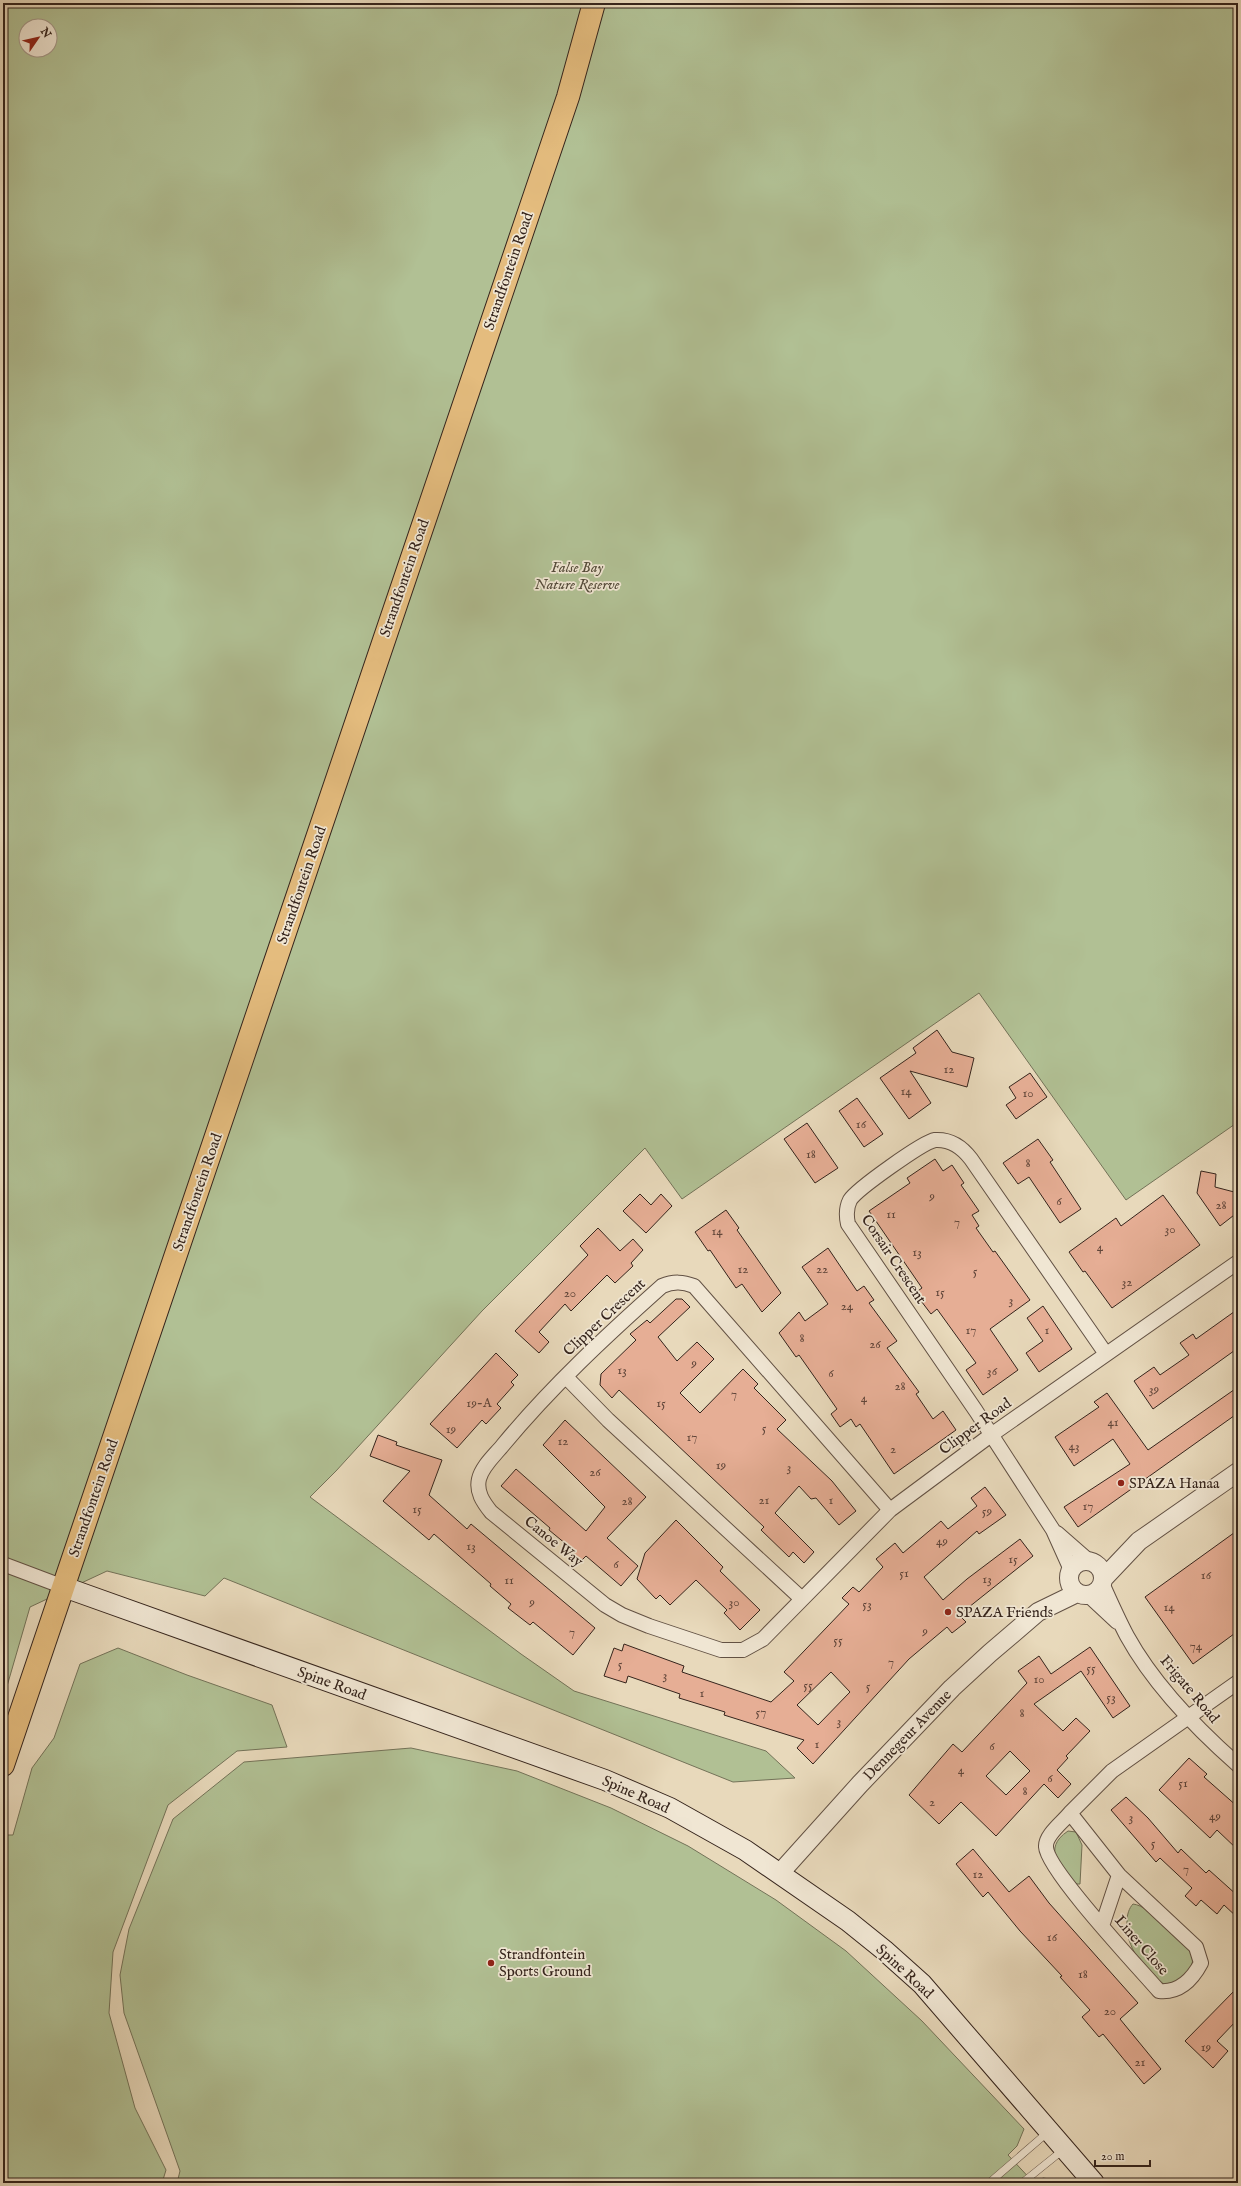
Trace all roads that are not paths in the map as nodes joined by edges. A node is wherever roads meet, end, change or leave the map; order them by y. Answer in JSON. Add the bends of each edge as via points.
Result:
{"nodes":[{"id":1,"x":594,"y":3,"type":"edge"},
{"id":2,"x":1238,"y":1262,"type":"edge"},
{"id":3,"x":1106,"y":1354,"type":"junction"},
{"id":4,"x":566,"y":1377,"type":"junction"},
{"id":5,"x":991,"y":1435,"type":"junction"},
{"id":6,"x":1238,"y":1472,"type":"edge"},
{"id":7,"x":890,"y":1510,"type":"junction"},
{"id":8,"x":1053,"y":1530,"type":"junction"},
{"id":9,"x":1140,"y":1541,"type":"junction"},
{"id":10,"x":1091,"y":1561,"type":"junction"},
{"id":11,"x":3,"y":1564,"type":"edge"},
{"id":12,"x":1102,"y":1581,"type":"junction"},
{"id":13,"x":1076,"y":1585,"type":"junction"},
{"id":14,"x":64,"y":1587,"type":"junction"},
{"id":15,"x":802,"y":1599,"type":"junction"},
{"id":16,"x":1123,"y":1628,"type":"junction"},
{"id":17,"x":753,"y":1646,"type":"joint"},
{"id":18,"x":1238,"y":1682,"type":"edge"},
{"id":19,"x":1188,"y":1717,"type":"junction"},
{"id":20,"x":3,"y":1765,"type":"edge"},
{"id":21,"x":1238,"y":1765,"type":"edge"},
{"id":22,"x":1070,"y":1813,"type":"junction"},
{"id":23,"x":780,"y":1873,"type":"junction"},
{"id":24,"x":1119,"y":1874,"type":"junction"},
{"id":25,"x":1102,"y":1926,"type":"junction"},
{"id":26,"x":1050,"y":2131,"type":"junction"},
{"id":27,"x":1065,"y":2149,"type":"junction"},
{"id":28,"x":989,"y":2183,"type":"edge"},
{"id":29,"x":1022,"y":2183,"type":"edge"},
{"id":30,"x":1094,"y":2183,"type":"edge"}],
"edges":[{"from":1,"to":14,"type":"main road","name":"Strandfontein Road","via":[[568,97]]},
{"from":2,"to":3,"type":"street","name":"Clipper Road"},
{"from":3,"to":5,"type":"street","name":"Clipper Road"},
{"from":3,"to":5,"type":"street","name":"Corsair Crescent","via":[[963,1149],[943,1140],[927,1142],[861,1188],[848,1205],[848,1224]]},
{"from":4,"to":7,"type":"street","name":"Clipper Crescent","via":[[608,1334],[662,1286],[670,1282],[683,1282],[694,1286]]},
{"from":4,"to":15,"type":"street","name":"Clipper Crescent","via":[[608,1420]]},
{"from":4,"to":17,"type":"street","name":"Canoe Way","via":[[532,1409],[482,1470],[478,1486],[484,1504],[605,1605],[622,1615],[721,1650],[743,1650]]},
{"from":5,"to":7,"type":"street","name":"Clipper Road"},
{"from":5,"to":8,"type":"street","name":"Frigate Road"},
{"from":6,"to":9,"type":"street"},
{"from":7,"to":15,"type":"street","name":"Clipper Road"},
{"from":8,"to":10,"type":"street","name":"Frigate Road"},
{"from":8,"to":13,"type":"street","name":"Frigate Road"},
{"from":9,"to":10,"type":"street"},
{"from":9,"to":12,"type":"street"},
{"from":10,"to":12,"type":"street","via":[[1101,1571]]},
{"from":10,"to":13,"type":"street","via":[[1076,1564]]},
{"from":11,"to":14,"type":"street"},
{"from":12,"to":13,"type":"street","via":[[1097,1591]]},
{"from":12,"to":16,"type":"street","name":"Frigate Road"},
{"from":13,"to":16,"type":"street","name":"Frigate Road"},
{"from":13,"to":23,"type":"street","name":"Dennegeur Avenue","via":[[990,1653],[952,1688],[860,1784]]},
{"from":14,"to":20,"type":"main road","name":"Strandfontein Road"},
{"from":14,"to":23,"type":"main road","name":"Spine Road","via":[[605,1780],[700,1824]]},
{"from":15,"to":17,"type":"street","name":"Clipper Road"},
{"from":16,"to":19,"type":"street","name":"Frigate Road","via":[[1167,1693]]},
{"from":18,"to":19,"type":"street","name":"Liner Close"},
{"from":19,"to":21,"type":"street","name":"Frigate Road"},
{"from":19,"to":22,"type":"street","name":"Liner Close","via":[[1112,1771]]},
{"from":22,"to":24,"type":"street","name":"Liner Close"},
{"from":22,"to":25,"type":"street","name":"Liner Close","via":[[1048,1839],[1048,1854],[1051,1862]]},
{"from":23,"to":26,"type":"main road","name":"Spine Road","via":[[848,1921],[922,1984]]},
{"from":24,"to":25,"type":"street"},
{"from":24,"to":25,"type":"street","name":"Liner Close","via":[[1191,1940],[1200,1954],[1201,1963],[1190,1979],[1179,1988],[1173,1991],[1159,1991]]},
{"from":26,"to":27,"type":"main road","name":"Spine Road"},
{"from":26,"to":28,"type":"lane"},
{"from":27,"to":29,"type":"lane"},
{"from":27,"to":30,"type":"main road","name":"Spine Road"}]}
